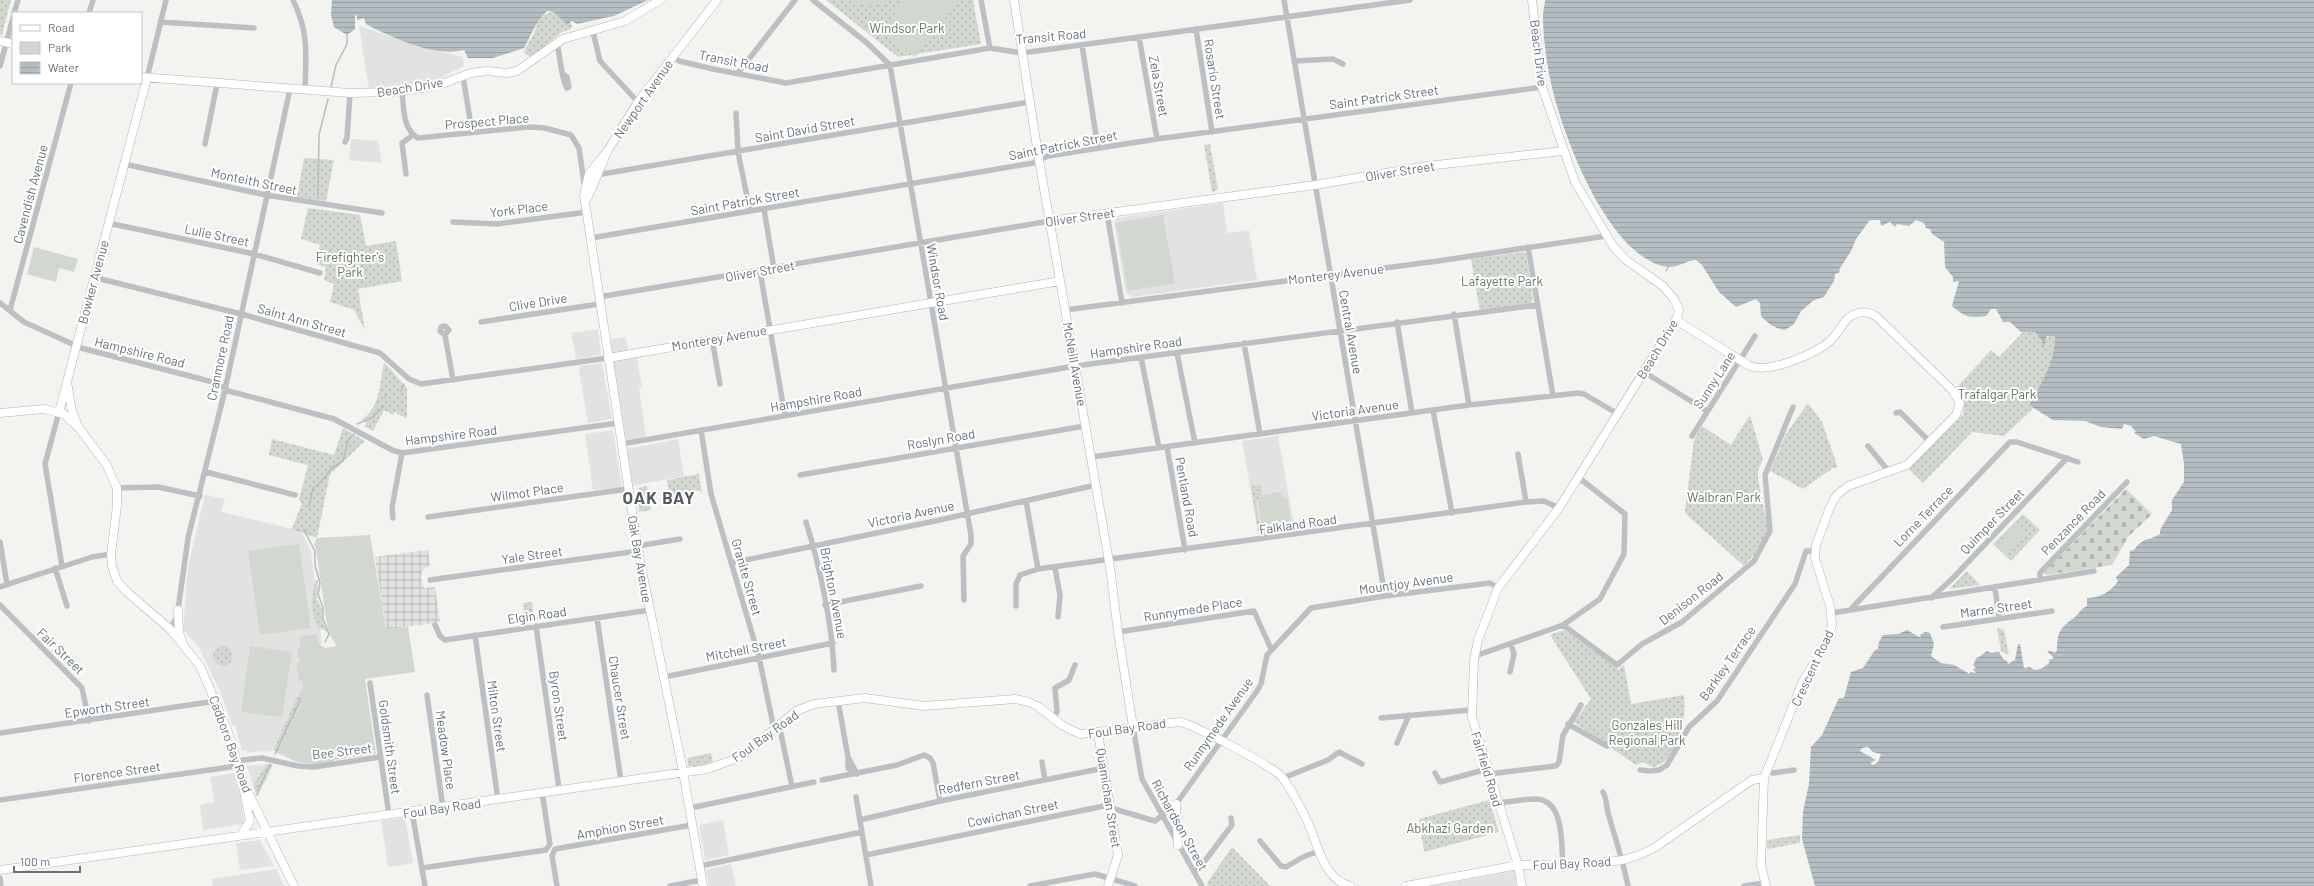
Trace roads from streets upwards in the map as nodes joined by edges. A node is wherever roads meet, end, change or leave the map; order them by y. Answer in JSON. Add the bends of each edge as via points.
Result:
{"nodes":[{"id":1,"x":18,"y":0,"type":"edge"},
{"id":2,"x":93,"y":0,"type":"edge"},
{"id":3,"x":166,"y":0,"type":"edge"},
{"id":4,"x":293,"y":0,"type":"edge"},
{"id":5,"x":660,"y":0,"type":"edge"},
{"id":6,"x":717,"y":0,"type":"edge"},
{"id":7,"x":795,"y":0,"type":"edge"},
{"id":8,"x":813,"y":0,"type":"edge"},
{"id":9,"x":980,"y":0,"type":"edge"},
{"id":10,"x":1014,"y":0,"type":"edge"},
{"id":11,"x":1284,"y":0,"type":"edge"},
{"id":12,"x":1410,"y":0,"type":"edge"},
{"id":13,"x":1532,"y":0,"type":"edge"},
{"id":14,"x":14,"y":12,"type":"edge"},
{"id":15,"x":90,"y":12,"type":"edge"},
{"id":16,"x":1286,"y":17,"type":"junction"},
{"id":17,"x":12,"y":21,"type":"edge"},
{"id":18,"x":160,"y":22,"type":"junction"},
{"id":19,"x":254,"y":28,"type":"dead end"},
{"id":20,"x":1196,"y":29,"type":"junction"},
{"id":21,"x":593,"y":32,"type":"junction"},
{"id":22,"x":1139,"y":37,"type":"junction"},
{"id":23,"x":6,"y":42,"type":"edge"},
{"id":24,"x":557,"y":43,"type":"junction"},
{"id":25,"x":1082,"y":45,"type":"junction"},
{"id":26,"x":990,"y":48,"type":"junction"},
{"id":27,"x":1022,"y":53,"type":"junction"},
{"id":28,"x":673,"y":56,"type":"junction"},
{"id":29,"x":1294,"y":61,"type":"junction"},
{"id":30,"x":1343,"y":64,"type":"dead end"},
{"id":31,"x":890,"y":65,"type":"junction"},
{"id":32,"x":0,"y":66,"type":"edge"},
{"id":33,"x":738,"y":73,"type":"junction"},
{"id":34,"x":563,"y":74,"type":"dead end"},
{"id":35,"x":463,"y":76,"type":"junction"},
{"id":36,"x":144,"y":78,"type":"edge"},
{"id":37,"x":71,"y":84,"type":"edge"},
{"id":38,"x":217,"y":84,"type":"junction"},
{"id":39,"x":1542,"y":87,"type":"junction"},
{"id":40,"x":290,"y":89,"type":"junction"},
{"id":41,"x":306,"y":90,"type":"junction"},
{"id":42,"x":402,"y":91,"type":"junction"},
{"id":43,"x":350,"y":93,"type":"junction"},
{"id":44,"x":638,"y":102,"type":"junction"},
{"id":45,"x":1030,"y":102,"type":"junction"},
{"id":46,"x":736,"y":113,"type":"dead end"},
{"id":47,"x":1304,"y":120,"type":"junction"},
{"id":48,"x":900,"y":124,"type":"junction"},
{"id":49,"x":472,"y":132,"type":"junction"},
{"id":50,"x":1212,"y":132,"type":"junction"},
{"id":51,"x":412,"y":135,"type":"junction"},
{"id":52,"x":1157,"y":139,"type":"junction"},
{"id":53,"x":345,"y":142,"type":"dead end"},
{"id":54,"x":204,"y":144,"type":"dead end"},
{"id":55,"x":1098,"y":148,"type":"junction"},
{"id":56,"x":1562,"y":151,"type":"junction"},
{"id":57,"x":738,"y":152,"type":"junction"},
{"id":58,"x":1039,"y":160,"type":"junction"},
{"id":59,"x":124,"y":164,"type":"junction"},
{"id":60,"x":406,"y":174,"type":"dead end"},
{"id":61,"x":589,"y":176,"type":"junction"},
{"id":62,"x":909,"y":184,"type":"junction"},
{"id":63,"x":1315,"y":185,"type":"junction"},
{"id":64,"x":266,"y":195,"type":"junction"},
{"id":65,"x":764,"y":209,"type":"junction"},
{"id":66,"x":586,"y":210,"type":"junction"},
{"id":67,"x":750,"y":211,"type":"junction"},
{"id":68,"x":382,"y":213,"type":"dead end"},
{"id":69,"x":1107,"y":213,"type":"junction"},
{"id":70,"x":1050,"y":221,"type":"junction"},
{"id":71,"x":453,"y":222,"type":"dead end"},
{"id":72,"x":108,"y":223,"type":"junction"},
{"id":73,"x":1606,"y":236,"type":"junction"},
{"id":74,"x":591,"y":238,"type":"junction"},
{"id":75,"x":920,"y":243,"type":"junction"},
{"id":76,"x":1528,"y":248,"type":"junction"},
{"id":77,"x":254,"y":254,"type":"junction"},
{"id":78,"x":774,"y":268,"type":"junction"},
{"id":79,"x":760,"y":271,"type":"junction"},
{"id":80,"x":320,"y":272,"type":"dead end"},
{"id":81,"x":1330,"y":274,"type":"junction"},
{"id":82,"x":93,"y":277,"type":"junction"},
{"id":83,"x":1060,"y":281,"type":"junction"},
{"id":84,"x":599,"y":301,"type":"junction"},
{"id":85,"x":931,"y":302,"type":"junction"},
{"id":86,"x":0,"y":303,"type":"edge"},
{"id":87,"x":1122,"y":303,"type":"junction"},
{"id":88,"x":1538,"y":305,"type":"junction"},
{"id":89,"x":10,"y":310,"type":"junction"},
{"id":90,"x":1065,"y":310,"type":"junction"},
{"id":91,"x":241,"y":314,"type":"junction"},
{"id":92,"x":1454,"y":314,"type":"junction"},
{"id":93,"x":1676,"y":320,"type":"junction"},
{"id":94,"x":481,"y":322,"type":"dead end"},
{"id":95,"x":1397,"y":322,"type":"junction"},
{"id":96,"x":771,"y":329,"type":"junction"},
{"id":97,"x":1340,"y":330,"type":"junction"},
{"id":98,"x":445,"y":334,"type":"dead end"},
{"id":99,"x":1755,"y":336,"type":"dead end"},
{"id":100,"x":712,"y":340,"type":"junction"},
{"id":101,"x":1244,"y":343,"type":"junction"},
{"id":102,"x":76,"y":346,"type":"junction"},
{"id":103,"x":1177,"y":353,"type":"junction"},
{"id":104,"x":386,"y":357,"type":"joint"},
{"id":105,"x":1141,"y":357,"type":"junction"},
{"id":106,"x":608,"y":358,"type":"junction"},
{"id":107,"x":1740,"y":360,"type":"junction"},
{"id":108,"x":1075,"y":366,"type":"junction"},
{"id":109,"x":1644,"y":372,"type":"junction"},
{"id":110,"x":452,"y":380,"type":"junction"},
{"id":111,"x":67,"y":383,"type":"junction"},
{"id":112,"x":720,"y":384,"type":"dead end"},
{"id":113,"x":225,"y":389,"type":"junction"},
{"id":114,"x":944,"y":390,"type":"junction"},
{"id":115,"x":1553,"y":396,"type":"junction"},
{"id":116,"x":1468,"y":405,"type":"junction"},
{"id":117,"x":1793,"y":407,"type":"dead end"},
{"id":118,"x":1433,"y":410,"type":"junction"},
{"id":119,"x":1707,"y":411,"type":"junction"},
{"id":120,"x":59,"y":412,"type":"junction"},
{"id":121,"x":0,"y":413,"type":"edge"},
{"id":122,"x":1412,"y":413,"type":"junction"},
{"id":123,"x":1896,"y":413,"type":"dead end"},
{"id":124,"x":1618,"y":414,"type":"junction"},
{"id":125,"x":785,"y":416,"type":"junction"},
{"id":126,"x":71,"y":420,"type":"junction"},
{"id":127,"x":1356,"y":421,"type":"junction"},
{"id":128,"x":618,"y":423,"type":"junction"},
{"id":129,"x":54,"y":424,"type":"junction"},
{"id":130,"x":1086,"y":426,"type":"junction"},
{"id":131,"x":79,"y":428,"type":"junction"},
{"id":132,"x":701,"y":430,"type":"junction"},
{"id":133,"x":1260,"y":434,"type":"junction"},
{"id":134,"x":1692,"y":436,"type":"dead end"},
{"id":135,"x":1195,"y":443,"type":"junction"},
{"id":136,"x":1930,"y":443,"type":"junction"},
{"id":137,"x":621,"y":444,"type":"junction"},
{"id":138,"x":1868,"y":446,"type":"dead end"},
{"id":139,"x":1167,"y":447,"type":"junction"},
{"id":140,"x":956,"y":448,"type":"junction"},
{"id":141,"x":1159,"y":448,"type":"junction"},
{"id":142,"x":402,"y":453,"type":"junction"},
{"id":143,"x":1518,"y":454,"type":"dead end"},
{"id":144,"x":1091,"y":457,"type":"junction"},
{"id":145,"x":2067,"y":458,"type":"junction"},
{"id":146,"x":2078,"y":462,"type":"dead end"},
{"id":147,"x":206,"y":472,"type":"junction"},
{"id":148,"x":1890,"y":473,"type":"junction"},
{"id":149,"x":800,"y":475,"type":"dead end"},
{"id":150,"x":1578,"y":477,"type":"junction"},
{"id":151,"x":2127,"y":482,"type":"dead end"},
{"id":152,"x":1096,"y":486,"type":"junction"},
{"id":153,"x":117,"y":488,"type":"junction"},
{"id":154,"x":628,"y":489,"type":"junction"},
{"id":155,"x":296,"y":495,"type":"dead end"},
{"id":156,"x":200,"y":496,"type":"junction"},
{"id":157,"x":1026,"y":501,"type":"junction"},
{"id":158,"x":1526,"y":502,"type":"junction"},
{"id":159,"x":1559,"y":508,"type":"junction"},
{"id":160,"x":1452,"y":513,"type":"junction"},
{"id":161,"x":967,"y":514,"type":"junction"},
{"id":162,"x":428,"y":517,"type":"dead end"},
{"id":163,"x":393,"y":518,"type":"dead end"},
{"id":164,"x":806,"y":522,"type":"dead end"},
{"id":165,"x":1373,"y":524,"type":"junction"},
{"id":166,"x":680,"y":539,"type":"dead end"},
{"id":167,"x":0,"y":542,"type":"edge"},
{"id":168,"x":814,"y":546,"type":"junction"},
{"id":169,"x":638,"y":548,"type":"junction"},
{"id":170,"x":1185,"y":550,"type":"junction"},
{"id":171,"x":1815,"y":551,"type":"junction"},
{"id":172,"x":111,"y":554,"type":"junction"},
{"id":173,"x":1109,"y":559,"type":"junction"},
{"id":174,"x":731,"y":563,"type":"junction"},
{"id":175,"x":62,"y":566,"type":"junction"},
{"id":176,"x":55,"y":568,"type":"junction"},
{"id":177,"x":1055,"y":568,"type":"junction"},
{"id":178,"x":1038,"y":569,"type":"junction"},
{"id":179,"x":2094,"y":571,"type":"dead end"},
{"id":180,"x":430,"y":580,"type":"dead end"},
{"id":181,"x":2040,"y":580,"type":"junction"},
{"id":182,"x":7,"y":584,"type":"junction"},
{"id":183,"x":921,"y":586,"type":"dead end"},
{"id":184,"x":0,"y":587,"type":"edge"},
{"id":185,"x":1498,"y":588,"type":"junction"},
{"id":186,"x":1995,"y":588,"type":"junction"},
{"id":187,"x":1385,"y":596,"type":"junction"},
{"id":188,"x":1931,"y":598,"type":"junction"},
{"id":189,"x":964,"y":600,"type":"dead end"},
{"id":190,"x":0,"y":605,"type":"edge"},
{"id":191,"x":825,"y":605,"type":"junction"},
{"id":192,"x":67,"y":606,"type":"dead end"},
{"id":193,"x":1016,"y":606,"type":"dead end"},
{"id":194,"x":1316,"y":606,"type":"joint"},
{"id":195,"x":1851,"y":609,"type":"junction"},
{"id":196,"x":178,"y":610,"type":"junction"},
{"id":197,"x":650,"y":610,"type":"junction"},
{"id":198,"x":2052,"y":611,"type":"dead end"},
{"id":199,"x":1832,"y":614,"type":"junction"},
{"id":200,"x":1058,"y":617,"type":"dead end"},
{"id":201,"x":597,"y":618,"type":"junction"},
{"id":202,"x":1999,"y":618,"type":"junction"},
{"id":203,"x":163,"y":623,"type":"junction"},
{"id":204,"x":435,"y":624,"type":"dead end"},
{"id":205,"x":1563,"y":625,"type":"junction"},
{"id":206,"x":536,"y":626,"type":"junction"},
{"id":207,"x":1943,"y":627,"type":"dead end"},
{"id":208,"x":170,"y":629,"type":"junction"},
{"id":209,"x":1118,"y":632,"type":"junction"},
{"id":210,"x":475,"y":635,"type":"junction"},
{"id":211,"x":833,"y":643,"type":"junction"},
{"id":212,"x":183,"y":644,"type":"junction"},
{"id":213,"x":1511,"y":644,"type":"junction"},
{"id":214,"x":1271,"y":649,"type":"junction"},
{"id":215,"x":1475,"y":653,"type":"junction"},
{"id":216,"x":759,"y":657,"type":"junction"},
{"id":217,"x":1075,"y":665,"type":"dead end"},
{"id":218,"x":834,"y":670,"type":"dead end"},
{"id":219,"x":1510,"y":672,"type":"dead end"},
{"id":220,"x":664,"y":677,"type":"junction"},
{"id":221,"x":370,"y":683,"type":"dead end"},
{"id":222,"x":427,"y":695,"type":"dead end"},
{"id":223,"x":216,"y":701,"type":"junction"},
{"id":224,"x":838,"y":701,"type":"junction"},
{"id":225,"x":1582,"y":705,"type":"dead end"},
{"id":226,"x":1471,"y":710,"type":"junction"},
{"id":227,"x":1409,"y":715,"type":"junction"},
{"id":228,"x":1052,"y":718,"type":"junction"},
{"id":229,"x":1381,"y":718,"type":"dead end"},
{"id":230,"x":89,"y":721,"type":"junction"},
{"id":231,"x":1568,"y":724,"type":"junction"},
{"id":232,"x":776,"y":726,"type":"junction"},
{"id":233,"x":1133,"y":727,"type":"junction"},
{"id":234,"x":0,"y":733,"type":"edge"},
{"id":235,"x":1098,"y":733,"type":"junction"},
{"id":236,"x":1220,"y":740,"type":"junction"},
{"id":237,"x":1397,"y":743,"type":"dead end"},
{"id":238,"x":1607,"y":746,"type":"dead end"},
{"id":239,"x":380,"y":757,"type":"junction"},
{"id":240,"x":1042,"y":762,"type":"dead end"},
{"id":241,"x":237,"y":763,"type":"junction"},
{"id":242,"x":1362,"y":764,"type":"dead end"},
{"id":243,"x":1104,"y":768,"type":"junction"},
{"id":244,"x":1640,"y":770,"type":"dead end"},
{"id":245,"x":1794,"y":770,"type":"dead end"},
{"id":246,"x":683,"y":772,"type":"junction"},
{"id":247,"x":1488,"y":772,"type":"junction"},
{"id":248,"x":1435,"y":773,"type":"dead end"},
{"id":249,"x":857,"y":774,"type":"junction"},
{"id":250,"x":1766,"y":774,"type":"junction"},
{"id":251,"x":1283,"y":778,"type":"junction"},
{"id":252,"x":822,"y":780,"type":"dead end"},
{"id":253,"x":1045,"y":780,"type":"junction"},
{"id":254,"x":621,"y":781,"type":"junction"},
{"id":255,"x":243,"y":782,"type":"junction"},
{"id":256,"x":814,"y":782,"type":"dead end"},
{"id":257,"x":792,"y":788,"type":"junction"},
{"id":258,"x":560,"y":789,"type":"junction"},
{"id":259,"x":542,"y":792,"type":"junction"},
{"id":260,"x":1603,"y":792,"type":"dead end"},
{"id":261,"x":856,"y":797,"type":"dead end"},
{"id":262,"x":0,"y":800,"type":"edge"},
{"id":263,"x":498,"y":800,"type":"junction"},
{"id":264,"x":940,"y":801,"type":"junction"},
{"id":265,"x":1498,"y":803,"type":"junction"},
{"id":266,"x":1176,"y":804,"type":"junction"},
{"id":267,"x":443,"y":808,"type":"junction"},
{"id":268,"x":690,"y":808,"type":"junction"},
{"id":269,"x":1111,"y":809,"type":"junction"},
{"id":270,"x":412,"y":812,"type":"junction"},
{"id":271,"x":389,"y":815,"type":"junction"},
{"id":272,"x":1161,"y":815,"type":"junction"},
{"id":273,"x":1232,"y":818,"type":"dead end"},
{"id":274,"x":860,"y":820,"type":"junction"},
{"id":275,"x":692,"y":825,"type":"junction"},
{"id":276,"x":266,"y":831,"type":"junction"},
{"id":277,"x":862,"y":832,"type":"junction"},
{"id":278,"x":241,"y":834,"type":"junction"},
{"id":279,"x":1260,"y":841,"type":"dead end"},
{"id":280,"x":1178,"y":845,"type":"junction"},
{"id":281,"x":551,"y":850,"type":"junction"},
{"id":282,"x":1319,"y":851,"type":"junction"},
{"id":283,"x":866,"y":855,"type":"junction"},
{"id":284,"x":1623,"y":860,"type":"junction"},
{"id":285,"x":1518,"y":865,"type":"junction"},
{"id":286,"x":1563,"y":865,"type":"junction"},
{"id":287,"x":700,"y":866,"type":"junction"},
{"id":288,"x":422,"y":868,"type":"junction"},
{"id":289,"x":0,"y":870,"type":"edge"},
{"id":290,"x":1194,"y":872,"type":"junction"},
{"id":291,"x":0,"y":878,"type":"edge"},
{"id":292,"x":1110,"y":882,"type":"edge"},
{"id":293,"x":702,"y":883,"type":"edge"},
{"id":294,"x":1426,"y":884,"type":"edge"},
{"id":295,"x":1765,"y":884,"type":"edge"},
{"id":296,"x":1346,"y":885,"type":"edge"},
{"id":297,"x":2,"y":886,"type":"edge"},
{"id":298,"x":294,"y":886,"type":"edge"},
{"id":299,"x":425,"y":886,"type":"edge"},
{"id":300,"x":557,"y":886,"type":"edge"},
{"id":301,"x":670,"y":886,"type":"edge"},
{"id":302,"x":871,"y":886,"type":"edge"},
{"id":303,"x":1030,"y":886,"type":"edge"},
{"id":304,"x":1134,"y":886,"type":"edge"},
{"id":305,"x":1202,"y":886,"type":"edge"},
{"id":306,"x":1406,"y":886,"type":"edge"},
{"id":307,"x":1522,"y":886,"type":"edge"},
{"id":308,"x":1628,"y":886,"type":"edge"},
{"id":309,"x":1744,"y":886,"type":"edge"}],
"edges":[{"from":1,"to":14,"type":"street"},
{"from":2,"to":15,"type":"street"},
{"from":3,"to":18,"type":"street","name":"Bowker Avenue"},
{"from":4,"to":41,"type":"street","via":[[307,39]]},
{"from":5,"to":21,"type":"street","name":"Beach Drive","via":[[634,17]]},
{"from":6,"to":28,"type":"street","name":"Newport Avenue"},
{"from":7,"to":33,"type":"street"},
{"from":8,"to":31,"type":"street","via":[[873,47]]},
{"from":9,"to":26,"type":"street"},
{"from":10,"to":27,"type":"street","name":"McNeill Avenue"},
{"from":11,"to":16,"type":"street","name":"Central Avenue"},
{"from":12,"to":16,"type":"street","name":"Transit Road"},
{"from":13,"to":39,"type":"street","name":"Beach Drive"},
{"from":16,"to":20,"type":"street","name":"Transit Road"},
{"from":16,"to":29,"type":"street","name":"Central Avenue"},
{"from":17,"to":23,"type":"street"},
{"from":18,"to":19,"type":"street"},
{"from":18,"to":36,"type":"street","name":"Bowker Avenue"},
{"from":20,"to":22,"type":"street","name":"Transit Road"},
{"from":20,"to":50,"type":"street","name":"Rosario Street"},
{"from":21,"to":24,"type":"street","name":"Beach Drive","via":[[568,37]]},
{"from":21,"to":44,"type":"street","via":[[600,60]]},
{"from":22,"to":25,"type":"street","name":"Transit Road"},
{"from":22,"to":52,"type":"street","name":"Zela Street"},
{"from":23,"to":32,"type":"street"},
{"from":24,"to":34,"type":"street"},
{"from":24,"to":35,"type":"street","name":"Beach Drive","via":[[516,71],[484,71]]},
{"from":25,"to":27,"type":"street","name":"Transit Road"},
{"from":25,"to":55,"type":"street"},
{"from":26,"to":27,"type":"street","name":"Transit Road"},
{"from":26,"to":31,"type":"street","name":"Transit Road"},
{"from":27,"to":45,"type":"street","name":"McNeill Avenue"},
{"from":28,"to":33,"type":"street","name":"Transit Road","via":[[690,64]]},
{"from":28,"to":44,"type":"street","name":"Newport Avenue"},
{"from":29,"to":30,"type":"street","via":[[1333,58]]},
{"from":29,"to":47,"type":"street","name":"Central Avenue"},
{"from":31,"to":33,"type":"street","name":"Transit Road","via":[[786,83]]},
{"from":31,"to":48,"type":"street","name":"Windsor Road"},
{"from":35,"to":42,"type":"street","name":"Beach Drive","via":[[436,86]]},
{"from":35,"to":49,"type":"street"},
{"from":36,"to":38,"type":"street","name":"Beach Drive"},
{"from":36,"to":59,"type":"street","name":"Bowker Avenue"},
{"from":37,"to":89,"type":"street","name":"Cavendish Avenue"},
{"from":38,"to":40,"type":"street","name":"Beach Drive"},
{"from":38,"to":54,"type":"street"},
{"from":39,"to":47,"type":"street","name":"Saint Patrick Street"},
{"from":39,"to":56,"type":"street","name":"Beach Drive"},
{"from":40,"to":41,"type":"street","name":"Beach Drive"},
{"from":40,"to":64,"type":"street","name":"Cranmore Road"},
{"from":41,"to":43,"type":"street","name":"Beach Drive"},
{"from":42,"to":43,"type":"street","name":"Beach Drive"},
{"from":42,"to":51,"type":"street","via":[[407,127]]},
{"from":43,"to":53,"type":"street"},
{"from":44,"to":61,"type":"street","name":"Newport Avenue"},
{"from":45,"to":48,"type":"street","name":"Saint David Street"},
{"from":45,"to":58,"type":"street","name":"McNeill Avenue"},
{"from":46,"to":57,"type":"street"},
{"from":47,"to":50,"type":"street","name":"Saint Patrick Street"},
{"from":47,"to":63,"type":"street","name":"Central Avenue"},
{"from":48,"to":57,"type":"street","name":"Saint David Street"},
{"from":48,"to":62,"type":"street","name":"Windsor Road"},
{"from":49,"to":51,"type":"street","name":"Prospect Place","via":[[423,138]]},
{"from":49,"to":61,"type":"street","name":"Prospect Place","via":[[528,127],[545,128],[572,135]]},
{"from":50,"to":52,"type":"street","name":"Saint Patrick Street"},
{"from":51,"to":60,"type":"street","via":[[402,143]]},
{"from":52,"to":55,"type":"street","name":"Saint Patrick Street"},
{"from":55,"to":58,"type":"street","name":"Saint Patrick Street","via":[[1048,156]]},
{"from":56,"to":63,"type":"street","name":"Oliver Street","via":[[1427,166]]},
{"from":56,"to":73,"type":"street","name":"Beach Drive","via":[[1578,189]]},
{"from":57,"to":61,"type":"street","name":"Saint David Street"},
{"from":57,"to":67,"type":"street"},
{"from":58,"to":62,"type":"street","name":"Saint Patrick Street"},
{"from":58,"to":70,"type":"street","name":"McNeill Avenue"},
{"from":59,"to":64,"type":"street","name":"Monteith Street"},
{"from":59,"to":72,"type":"street","name":"Bowker Avenue"},
{"from":61,"to":66,"type":"street"},
{"from":61,"to":66,"type":"street","name":"Oak Bay Avenue","via":[[584,195]]},
{"from":62,"to":65,"type":"street","name":"Saint Patrick Street"},
{"from":62,"to":75,"type":"street","name":"Windsor Road"},
{"from":63,"to":69,"type":"street","name":"Oliver Street"},
{"from":63,"to":81,"type":"street","name":"Central Avenue"},
{"from":64,"to":68,"type":"street","name":"Monteith Street"},
{"from":64,"to":77,"type":"street","name":"Cranmore Road"},
{"from":65,"to":67,"type":"street","name":"Saint Patrick Street"},
{"from":65,"to":78,"type":"street"},
{"from":66,"to":71,"type":"street","name":"York Place","via":[[497,224]]},
{"from":66,"to":74,"type":"street","name":"Oak Bay Avenue"},
{"from":67,"to":74,"type":"street","name":"Saint Patrick Street"},
{"from":69,"to":70,"type":"street","name":"Oliver Street"},
{"from":69,"to":87,"type":"street"},
{"from":70,"to":75,"type":"street","name":"Oliver Street"},
{"from":70,"to":83,"type":"street","name":"McNeill Avenue"},
{"from":72,"to":77,"type":"street","name":"Lulie Street"},
{"from":72,"to":82,"type":"street","name":"Bowker Avenue"},
{"from":73,"to":76,"type":"street","name":"Monterey Avenue"},
{"from":73,"to":93,"type":"street","name":"Beach Drive","via":[[1626,260],[1663,286],[1674,299],[1679,310]]},
{"from":74,"to":84,"type":"street","name":"Oak Bay Avenue"},
{"from":75,"to":78,"type":"street","name":"Oliver Street"},
{"from":75,"to":85,"type":"street","name":"Windsor Road"},
{"from":76,"to":81,"type":"street","name":"Monterey Avenue"},
{"from":76,"to":88,"type":"street"},
{"from":77,"to":80,"type":"street","name":"Lulie Street"},
{"from":77,"to":91,"type":"street","name":"Cranmore Road"},
{"from":78,"to":79,"type":"street","name":"Oliver Street"},
{"from":79,"to":84,"type":"street","name":"Oliver Street"},
{"from":79,"to":96,"type":"street"},
{"from":81,"to":87,"type":"street","name":"Monterey Avenue"},
{"from":81,"to":97,"type":"street","name":"Central Avenue"},
{"from":82,"to":91,"type":"street","name":"Saint Ann Street"},
{"from":82,"to":102,"type":"street","name":"Bowker Avenue"},
{"from":83,"to":85,"type":"street","name":"Monterey Avenue"},
{"from":83,"to":90,"type":"street","name":"McNeill Avenue"},
{"from":84,"to":94,"type":"street","name":"Clive Drive"},
{"from":84,"to":106,"type":"street","name":"Oak Bay Avenue"},
{"from":85,"to":96,"type":"street","name":"Monterey Avenue"},
{"from":85,"to":114,"type":"street","name":"Windsor Road"},
{"from":86,"to":89,"type":"street","name":"Hampshire Road"},
{"from":87,"to":90,"type":"street","name":"Monterey Avenue"},
{"from":88,"to":92,"type":"street","name":"Hampshire Road"},
{"from":88,"to":115,"type":"street"},
{"from":89,"to":102,"type":"street","name":"Hampshire Road","via":[[24,322]]},
{"from":90,"to":108,"type":"street","name":"McNeill Avenue"},
{"from":91,"to":104,"type":"street","name":"Saint Ann Street","via":[[380,353]]},
{"from":91,"to":113,"type":"street","name":"Cranmore Road"},
{"from":92,"to":95,"type":"street","name":"Hampshire Road"},
{"from":92,"to":116,"type":"street"},
{"from":93,"to":107,"type":"street"},
{"from":93,"to":109,"type":"street","name":"Beach Drive"},
{"from":95,"to":97,"type":"street","name":"Hampshire Road"},
{"from":95,"to":122,"type":"street"},
{"from":96,"to":100,"type":"street","name":"Monterey Avenue"},
{"from":96,"to":125,"type":"street"},
{"from":97,"to":101,"type":"street","name":"Hampshire Road"},
{"from":97,"to":127,"type":"street","name":"Central Avenue"},
{"from":98,"to":110,"type":"street"},
{"from":99,"to":107,"type":"street","name":"Sunny Lane"},
{"from":100,"to":106,"type":"street","name":"Monterey Avenue"},
{"from":100,"to":112,"type":"street"},
{"from":101,"to":103,"type":"street","name":"Hampshire Road"},
{"from":101,"to":133,"type":"street"},
{"from":102,"to":111,"type":"street","name":"Bowker Avenue"},
{"from":102,"to":113,"type":"street","name":"Hampshire Road","via":[[209,381]]},
{"from":103,"to":105,"type":"street","name":"Hampshire Road"},
{"from":103,"to":135,"type":"street"},
{"from":104,"to":110,"type":"street","name":"Monterey Avenue","via":[[413,381],[426,384]]},
{"from":105,"to":108,"type":"street","name":"Hampshire Road"},
{"from":105,"to":141,"type":"street","name":"Pentland Road"},
{"from":106,"to":110,"type":"street","name":"Monterey Avenue"},
{"from":106,"to":128,"type":"street","name":"Oak Bay Avenue"},
{"from":107,"to":119,"type":"street","name":"Sunny Lane"},
{"from":107,"to":136,"type":"street","via":[[1752,368],[1760,368],[1800,358],[1828,343],[1849,317],[1863,312],[1873,314],[1958,397],[1958,412]]},
{"from":108,"to":114,"type":"street","name":"Hampshire Road"},
{"from":108,"to":130,"type":"street","name":"McNeill Avenue"},
{"from":109,"to":119,"type":"street"},
{"from":109,"to":124,"type":"street","name":"Beach Drive"},
{"from":111,"to":120,"type":"street","name":"Bowker Avenue"},
{"from":111,"to":131,"type":"street","via":[[71,407]]},
{"from":113,"to":142,"type":"street","name":"Hampshire Road","via":[[334,419]]},
{"from":113,"to":147,"type":"street","name":"Cranmore Road"},
{"from":114,"to":125,"type":"street","name":"Hampshire Road"},
{"from":114,"to":140,"type":"street","name":"Windsor Road"},
{"from":115,"to":116,"type":"street","name":"Victoria Avenue"},
{"from":115,"to":124,"type":"street","name":"Victoria Avenue","via":[[1584,394]]},
{"from":116,"to":118,"type":"street","name":"Victoria Avenue"},
{"from":117,"to":205,"type":"street","name":"Denison Road","via":[[1765,475],[1769,536],[1750,565],[1682,622],[1642,644],[1620,664],[1612,663]]},
{"from":118,"to":122,"type":"street","name":"Victoria Avenue"},
{"from":118,"to":160,"type":"street"},
{"from":119,"to":134,"type":"street","name":"Sunny Lane"},
{"from":120,"to":121,"type":"street","name":"Cadboro Bay Road","via":[[44,409]]},
{"from":120,"to":126,"type":"street","name":"Cadboro Bay Road"},
{"from":120,"to":129,"type":"street","name":"Bowker Avenue"},
{"from":122,"to":127,"type":"street","name":"Victoria Avenue"},
{"from":123,"to":136,"type":"street","via":[[1900,412]]},
{"from":124,"to":150,"type":"street","name":"Beach Drive"},
{"from":125,"to":132,"type":"street","name":"Hampshire Road"},
{"from":126,"to":129,"type":"street","via":[[63,416]]},
{"from":126,"to":131,"type":"street","name":"Cadboro Bay Road"},
{"from":127,"to":133,"type":"street","name":"Victoria Avenue"},
{"from":127,"to":165,"type":"street","name":"Central Avenue"},
{"from":128,"to":137,"type":"street","name":"Oak Bay Avenue"},
{"from":128,"to":142,"type":"street","name":"Hampshire Road"},
{"from":129,"to":175,"type":"street","name":"Bowker Avenue","via":[[45,464]]},
{"from":130,"to":140,"type":"street","name":"Roslyn Road"},
{"from":130,"to":144,"type":"street","name":"McNeill Avenue"},
{"from":131,"to":153,"type":"street","name":"Cadboro Bay Road","via":[[106,464]]},
{"from":132,"to":137,"type":"street","name":"Hampshire Road"},
{"from":132,"to":174,"type":"street","name":"Granite Street","via":[[712,494]]},
{"from":133,"to":135,"type":"street","name":"Victoria Avenue"},
{"from":135,"to":139,"type":"street","name":"Victoria Avenue"},
{"from":136,"to":148,"type":"street","via":[[1907,466]]},
{"from":137,"to":154,"type":"street","name":"Oak Bay Avenue"},
{"from":138,"to":148,"type":"street"},
{"from":139,"to":141,"type":"street","name":"Victoria Avenue"},
{"from":139,"to":170,"type":"street","name":"Pentland Road"},
{"from":140,"to":149,"type":"street","name":"Roslyn Road"},
{"from":140,"to":161,"type":"street","name":"Windsor Road"},
{"from":141,"to":144,"type":"street","name":"Victoria Avenue"},
{"from":142,"to":163,"type":"street","via":[[392,508]]},
{"from":143,"to":158,"type":"street"},
{"from":144,"to":152,"type":"street","name":"McNeill Avenue"},
{"from":145,"to":146,"type":"street"},
{"from":145,"to":188,"type":"street","name":"Quimper Street"},
{"from":145,"to":195,"type":"street","name":"Lorne Terrace","via":[[2013,441]]},
{"from":147,"to":155,"type":"street"},
{"from":147,"to":156,"type":"street","name":"Cranmore Road"},
{"from":148,"to":171,"type":"street","via":[[1848,486],[1836,496]]},
{"from":150,"to":159,"type":"street","name":"Beach Drive"},
{"from":150,"to":205,"type":"street","via":[[1625,514],[1624,554],[1600,599]]},
{"from":151,"to":181,"type":"street","name":"Penzance Road","via":[[2040,573]]},
{"from":152,"to":157,"type":"street","name":"Victoria Avenue"},
{"from":152,"to":173,"type":"street","name":"McNeill Avenue"},
{"from":153,"to":156,"type":"street","via":[[158,486]]},
{"from":153,"to":172,"type":"street","name":"Cadboro Bay Road"},
{"from":154,"to":162,"type":"street","name":"Wilmot Place"},
{"from":154,"to":169,"type":"street","name":"Oak Bay Avenue"},
{"from":156,"to":196,"type":"street","name":"Cranmore Road","via":[[184,562]]},
{"from":157,"to":161,"type":"street","name":"Victoria Avenue"},
{"from":157,"to":178,"type":"street"},
{"from":158,"to":159,"type":"street","name":"Falkland Road","via":[[1544,501]]},
{"from":158,"to":160,"type":"street","name":"Falkland Road"},
{"from":159,"to":185,"type":"street","name":"Beach Drive"},
{"from":160,"to":165,"type":"street","name":"Falkland Road"},
{"from":161,"to":168,"type":"street","name":"Victoria Avenue"},
{"from":161,"to":189,"type":"street","name":"Windsor Road","via":[[971,544],[963,556]]},
{"from":164,"to":168,"type":"street","name":"Brighton Avenue"},
{"from":165,"to":170,"type":"street","name":"Falkland Road"},
{"from":165,"to":187,"type":"street","name":"Central Avenue"},
{"from":166,"to":169,"type":"street","name":"Yale Street"},
{"from":167,"to":182,"type":"street"},
{"from":168,"to":174,"type":"street","name":"Victoria Avenue"},
{"from":168,"to":191,"type":"street","name":"Brighton Avenue"},
{"from":169,"to":180,"type":"street","name":"Yale Street"},
{"from":169,"to":197,"type":"street","name":"Oak Bay Avenue"},
{"from":170,"to":173,"type":"street","name":"Falkland Road"},
{"from":171,"to":199,"type":"street","via":[[1817,571]]},
{"from":171,"to":244,"type":"street","name":"Barkley Terrace","via":[[1806,551],[1795,584],[1717,701],[1689,727],[1667,765],[1659,770]]},
{"from":172,"to":175,"type":"street","via":[[97,555]]},
{"from":172,"to":203,"type":"street","name":"Cadboro Bay Road","via":[[117,581]]},
{"from":173,"to":177,"type":"street","name":"Falkland Road"},
{"from":173,"to":209,"type":"street","name":"McNeill Avenue"},
{"from":174,"to":216,"type":"street","name":"Granite Street"},
{"from":175,"to":176,"type":"street"},
{"from":176,"to":182,"type":"street"},
{"from":176,"to":192,"type":"street"},
{"from":177,"to":178,"type":"street","name":"Falkland Road"},
{"from":177,"to":200,"type":"street","via":[[1060,595]]},
{"from":178,"to":193,"type":"street","name":"Falkland Road","via":[[1020,575],[1016,584]]},
{"from":179,"to":181,"type":"street","name":"Crescent Road"},
{"from":181,"to":186,"type":"street","name":"Crescent Road"},
{"from":182,"to":184,"type":"street"},
{"from":183,"to":191,"type":"street"},
{"from":185,"to":187,"type":"street","name":"Mountjoy Avenue","via":[[1490,583]]},
{"from":185,"to":215,"type":"street","name":"Beach Drive"},
{"from":186,"to":188,"type":"street","name":"Crescent Road"},
{"from":186,"to":202,"type":"street"},
{"from":187,"to":194,"type":"street","name":"Mountjoy Avenue"},
{"from":188,"to":195,"type":"street","name":"Crescent Road"},
{"from":190,"to":230,"type":"street","name":"Fair Street","via":[[82,688]]},
{"from":191,"to":211,"type":"street","name":"Brighton Avenue"},
{"from":194,"to":214,"type":"street","name":"Runnymede Avenue","via":[[1304,614]]},
{"from":195,"to":199,"type":"street","name":"Crescent Road"},
{"from":196,"to":203,"type":"street"},
{"from":196,"to":208,"type":"street","name":"Cranmore Road"},
{"from":196,"to":212,"type":"street","via":[[179,633]]},
{"from":197,"to":201,"type":"street","name":"Elgin Road"},
{"from":197,"to":220,"type":"street","name":"Oak Bay Avenue"},
{"from":198,"to":202,"type":"street","name":"Marne Street"},
{"from":199,"to":250,"type":"street","name":"Crescent Road","via":[[1827,642],[1803,681]]},
{"from":201,"to":206,"type":"street","name":"Elgin Road"},
{"from":201,"to":254,"type":"street","name":"Chaucer Street"},
{"from":202,"to":207,"type":"street","name":"Marne Street"},
{"from":203,"to":208,"type":"street","name":"Cadboro Bay Road"},
{"from":204,"to":210,"type":"street","name":"Elgin Road","via":[[440,636],[445,640]]},
{"from":205,"to":213,"type":"street"},
{"from":206,"to":210,"type":"street","name":"Elgin Road"},
{"from":206,"to":258,"type":"street","name":"Byron Street"},
{"from":208,"to":212,"type":"street","name":"Cadboro Bay Road"},
{"from":209,"to":214,"type":"street","name":"Runnymede Place","via":[[1254,611]]},
{"from":209,"to":233,"type":"street","name":"McNeill Avenue"},
{"from":210,"to":263,"type":"street","name":"Milton Street"},
{"from":211,"to":216,"type":"street","name":"Mitchell Street"},
{"from":211,"to":218,"type":"street","name":"Brighton Avenue"},
{"from":212,"to":223,"type":"street","name":"Cadboro Bay Road","via":[[200,666]]},
{"from":213,"to":215,"type":"street"},
{"from":213,"to":219,"type":"street","via":[[1514,654]]},
{"from":214,"to":236,"type":"street","name":"Runnymede Avenue","via":[[1257,691]]},
{"from":215,"to":226,"type":"street","name":"Fairfield Road"},
{"from":216,"to":220,"type":"street","name":"Mitchell Street"},
{"from":216,"to":232,"type":"street","name":"Granite Street"},
{"from":217,"to":228,"type":"street","via":[[1069,680],[1055,688],[1057,712]]},
{"from":220,"to":246,"type":"street","name":"Oak Bay Avenue"},
{"from":221,"to":239,"type":"street","name":"Goldsmith Street"},
{"from":222,"to":267,"type":"street","name":"Meadow Place"},
{"from":223,"to":230,"type":"street","name":"Epworth Street"},
{"from":223,"to":241,"type":"street","name":"Cadboro Bay Road"},
{"from":224,"to":228,"type":"street","name":"Foul Bay Road","via":[[875,698],[935,706],[1015,699],[1029,702]]},
{"from":224,"to":232,"type":"street","name":"Foul Bay Road","via":[[814,704],[796,711]]},
{"from":224,"to":249,"type":"street","via":[[848,757]]},
{"from":225,"to":231,"type":"street"},
{"from":226,"to":227,"type":"street"},
{"from":226,"to":247,"type":"street","name":"Fairfield Road","via":[[1472,722]]},
{"from":227,"to":229,"type":"street"},
{"from":227,"to":237,"type":"street"},
{"from":228,"to":235,"type":"street","name":"Foul Bay Road","via":[[1077,733]]},
{"from":230,"to":234,"type":"street","name":"Epworth Street"},
{"from":231,"to":238,"type":"street"},
{"from":231,"to":247,"type":"street","via":[[1556,766]]},
{"from":232,"to":246,"type":"street","name":"Foul Bay Road","via":[[747,752],[735,759],[711,768]]},
{"from":232,"to":257,"type":"street","name":"Granite Street"},
{"from":233,"to":235,"type":"street","name":"Foul Bay Road"},
{"from":233,"to":236,"type":"street","name":"Foul Bay Road","via":[[1187,723]]},
{"from":233,"to":272,"type":"street","name":"Richardson Street","via":[[1142,780]]},
{"from":235,"to":243,"type":"street","name":"Quamichan Street"},
{"from":236,"to":251,"type":"street","name":"Foul Bay Road","via":[[1279,773]]},
{"from":236,"to":266,"type":"street","name":"Runnymede Avenue"},
{"from":239,"to":241,"type":"street","name":"Bee Street","via":[[314,767],[298,766],[268,758],[243,760]]},
{"from":239,"to":271,"type":"street","name":"Goldsmith Street"},
{"from":240,"to":253,"type":"street"},
{"from":241,"to":255,"type":"street","name":"Cadboro Bay Road"},
{"from":241,"to":262,"type":"street","name":"Florence Street","via":[[230,767]]},
{"from":242,"to":251,"type":"street","via":[[1339,752],[1328,760]]},
{"from":243,"to":253,"type":"street","name":"Redfern Street"},
{"from":243,"to":269,"type":"street","name":"Quamichan Street"},
{"from":245,"to":250,"type":"street","name":"Foul Bay Road"},
{"from":246,"to":254,"type":"street","name":"Foul Bay Road"},
{"from":246,"to":268,"type":"street","name":"Oak Bay Avenue"},
{"from":247,"to":248,"type":"street","via":[[1440,782]]},
{"from":247,"to":265,"type":"street","name":"Fairfield Road"},
{"from":249,"to":252,"type":"street"},
{"from":249,"to":264,"type":"street","via":[[897,765],[924,755],[933,763]]},
{"from":250,"to":284,"type":"street","name":"Foul Bay Road","via":[[1752,780],[1654,848]]},
{"from":250,"to":295,"type":"street","name":"Crescent Road","via":[[1761,865]]},
{"from":251,"to":282,"type":"street","name":"Foul Bay Road","via":[[1308,823]]},
{"from":253,"to":264,"type":"street","name":"Redfern Street"},
{"from":254,"to":258,"type":"street","name":"Foul Bay Road"},
{"from":255,"to":276,"type":"street","name":"Cadboro Bay Road"},
{"from":255,"to":278,"type":"street","via":[[250,821]]},
{"from":256,"to":257,"type":"street"},
{"from":257,"to":268,"type":"street"},
{"from":258,"to":259,"type":"street","name":"Foul Bay Road"},
{"from":259,"to":263,"type":"street","name":"Foul Bay Road"},
{"from":259,"to":281,"type":"street"},
{"from":260,"to":284,"type":"street"},
{"from":261,"to":274,"type":"street"},
{"from":263,"to":267,"type":"street","name":"Foul Bay Road"},
{"from":264,"to":274,"type":"street","name":"Redfern Street"},
{"from":265,"to":285,"type":"street","name":"Fairfield Road"},
{"from":265,"to":286,"type":"street","via":[[1537,799],[1554,808],[1558,816]]},
{"from":266,"to":272,"type":"street","name":"Runnymede Avenue"},
{"from":266,"to":280,"type":"street"},
{"from":267,"to":270,"type":"street","name":"Foul Bay Road"},
{"from":268,"to":275,"type":"street","name":"Oak Bay Avenue"},
{"from":269,"to":272,"type":"street","name":"Cowichan Street","via":[[1155,821]]},
{"from":269,"to":283,"type":"street","name":"Cowichan Street","via":[[1098,806]]},
{"from":269,"to":292,"type":"street","name":"Quamichan Street","via":[[1118,855]]},
{"from":270,"to":271,"type":"street","name":"Foul Bay Road"},
{"from":270,"to":288,"type":"street"},
{"from":271,"to":276,"type":"street","name":"Foul Bay Road"},
{"from":272,"to":280,"type":"street","name":"Richardson Street"},
{"from":273,"to":290,"type":"street","via":[[1232,825]]},
{"from":274,"to":277,"type":"street"},
{"from":275,"to":281,"type":"street","name":"Amphion Street"},
{"from":275,"to":287,"type":"street","name":"Oak Bay Avenue"},
{"from":276,"to":278,"type":"street","name":"Foul Bay Road"},
{"from":276,"to":298,"type":"street","name":"Cadboro Bay Road"},
{"from":277,"to":283,"type":"street"},
{"from":277,"to":287,"type":"street"},
{"from":278,"to":289,"type":"street","name":"Foul Bay Road"},
{"from":279,"to":282,"type":"street","via":[[1281,866],[1286,867]]},
{"from":280,"to":290,"type":"street","name":"Richardson Street"},
{"from":281,"to":288,"type":"street","name":"Amphion Street"},
{"from":281,"to":300,"type":"street"},
{"from":282,"to":296,"type":"street","name":"Foul Bay Road","via":[[1324,864]]},
{"from":283,"to":302,"type":"street"},
{"from":284,"to":286,"type":"street","name":"Foul Bay Road"},
{"from":284,"to":308,"type":"street"},
{"from":285,"to":286,"type":"street","name":"Foul Bay Road"},
{"from":285,"to":294,"type":"street","name":"Foul Bay Road"},
{"from":285,"to":307,"type":"street","name":"Fairfield Road"},
{"from":287,"to":293,"type":"street","name":"Oak Bay Avenue"},
{"from":288,"to":299,"type":"street"},
{"from":290,"to":305,"type":"street","name":"Richardson Street"},
{"from":291,"to":297,"type":"street"},
{"from":292,"to":303,"type":"street","via":[[1095,874],[1086,874]]},
{"from":292,"to":304,"type":"street"},
{"from":293,"to":301,"type":"street"},
{"from":294,"to":306,"type":"street","name":"Foul Bay Road"},
{"from":295,"to":309,"type":"street"}]}
